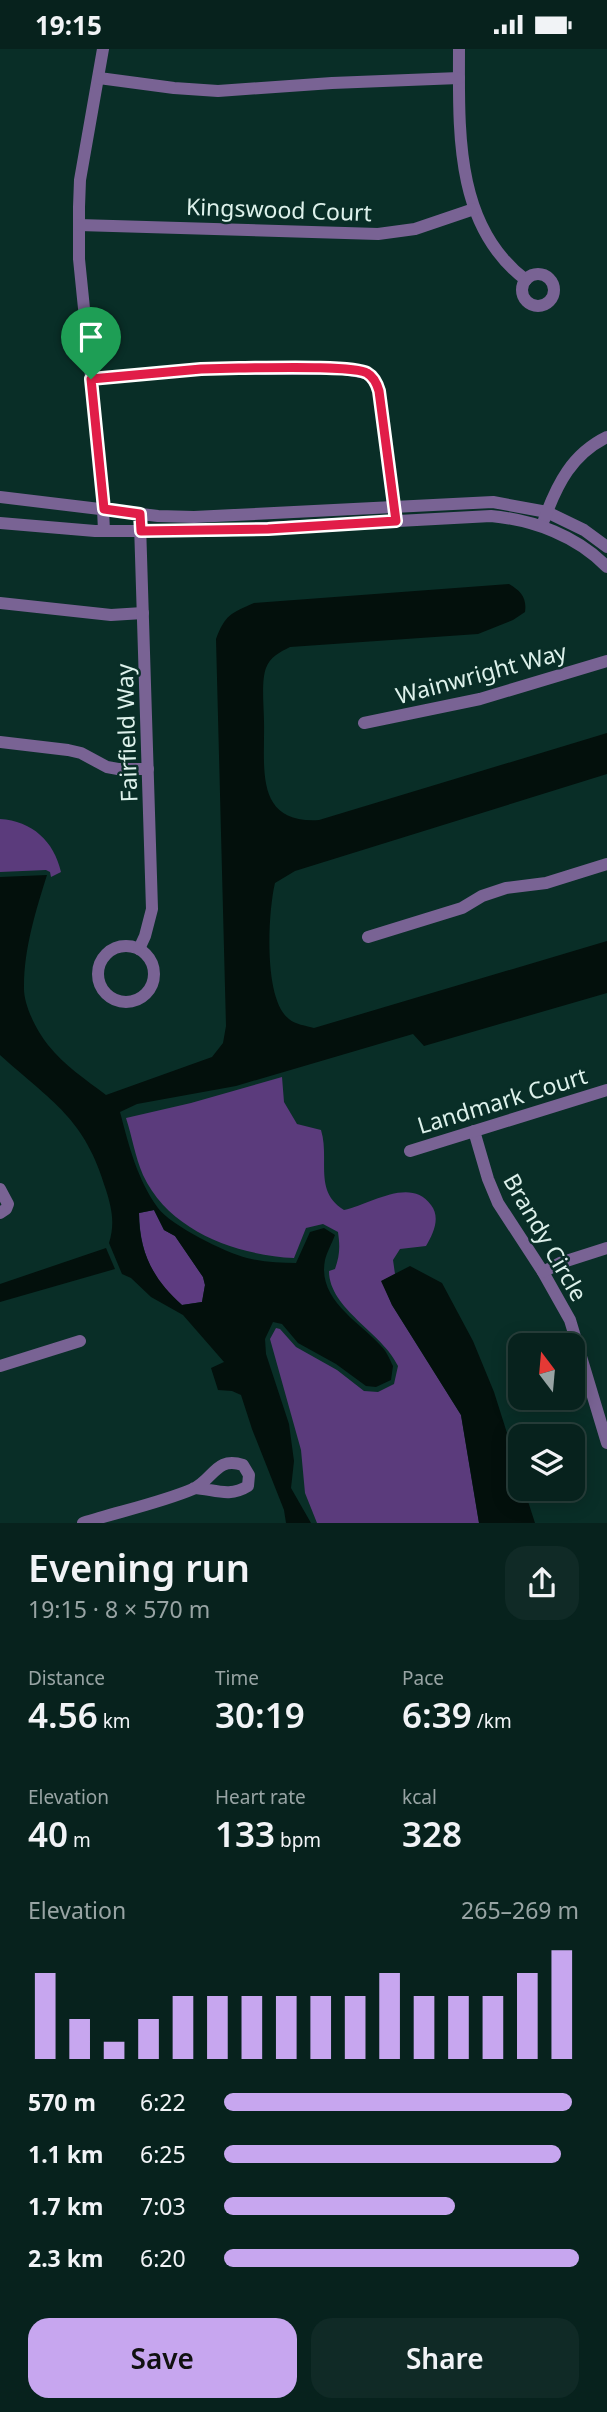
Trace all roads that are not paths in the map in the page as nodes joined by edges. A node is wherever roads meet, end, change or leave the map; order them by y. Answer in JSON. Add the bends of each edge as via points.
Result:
{"nodes":[{"id":1,"x":103,"y":49,"type":"edge"},
{"id":2,"x":459,"y":49,"type":"edge"},
{"id":3,"x":99,"y":78,"type":"junction"},
{"id":4,"x":459,"y":78,"type":"junction"},
{"id":5,"x":474,"y":209,"type":"junction"},
{"id":6,"x":79,"y":225,"type":"junction"},
{"id":7,"x":526,"y":280,"type":"dead end"},
{"id":8,"x":91,"y":379,"type":"junction"},
{"id":9,"x":607,"y":437,"type":"edge"},
{"id":10,"x":0,"y":497,"type":"edge"},
{"id":11,"x":394,"y":506,"type":"junction"},
{"id":12,"x":104,"y":509,"type":"junction"},
{"id":13,"x":547,"y":512,"type":"junction"},
{"id":14,"x":140,"y":514,"type":"junction"},
{"id":15,"x":396,"y":521,"type":"junction"},
{"id":16,"x":0,"y":523,"type":"edge"},
{"id":17,"x":542,"y":527,"type":"junction"},
{"id":18,"x":104,"y":531,"type":"junction"},
{"id":19,"x":141,"y":531,"type":"junction"},
{"id":20,"x":607,"y":547,"type":"edge"},
{"id":21,"x":607,"y":567,"type":"edge"},
{"id":22,"x":0,"y":603,"type":"edge"},
{"id":23,"x":143,"y":613,"type":"junction"},
{"id":24,"x":607,"y":661,"type":"edge"},
{"id":25,"x":364,"y":723,"type":"dead end"},
{"id":26,"x":0,"y":742,"type":"edge"},
{"id":27,"x":148,"y":768,"type":"junction"},
{"id":28,"x":607,"y":864,"type":"edge"},
{"id":29,"x":368,"y":937,"type":"dead end"},
{"id":30,"x":139,"y":949,"type":"junction"},
{"id":31,"x":607,"y":1090,"type":"edge"},
{"id":32,"x":474,"y":1131,"type":"junction"},
{"id":33,"x":410,"y":1151,"type":"dead end"},
{"id":34,"x":0,"y":1189,"type":"edge"},
{"id":35,"x":0,"y":1213,"type":"edge"},
{"id":36,"x":607,"y":1248,"type":"edge"},
{"id":37,"x":543,"y":1272,"type":"junction"},
{"id":38,"x":80,"y":1341,"type":"dead end"},
{"id":39,"x":0,"y":1366,"type":"edge"},
{"id":40,"x":607,"y":1443,"type":"edge"},
{"id":41,"x":194,"y":1488,"type":"dead end"},
{"id":42,"x":83,"y":1523,"type":"edge"}],
"edges":[{"from":1,"to":3,"type":"street"},
{"from":2,"to":4,"type":"street"},
{"from":3,"to":4,"type":"street","via":[[218,91]]},
{"from":3,"to":6,"type":"street","via":[[80,180]]},
{"from":4,"to":5,"type":"street","via":[[463,167]]},
{"from":5,"to":6,"type":"street","name":"Kingswood Court","via":[[415,229],[378,234]]},
{"from":5,"to":7,"type":"street","via":[[498,254]]},
{"from":6,"to":8,"type":"street"},
{"from":8,"to":11,"type":"street","via":[[239,368],[367,373],[379,391]]},
{"from":8,"to":12,"type":"street"},
{"from":9,"to":13,"type":"street","via":[[572,462]]},
{"from":10,"to":12,"type":"street"},
{"from":11,"to":13,"type":"street","via":[[493,502]]},
{"from":11,"to":14,"type":"street","via":[[230,517]]},
{"from":11,"to":15,"type":"street"},
{"from":12,"to":14,"type":"street"},
{"from":12,"to":18,"type":"street"},
{"from":13,"to":17,"type":"street"},
{"from":13,"to":20,"type":"street"},
{"from":14,"to":19,"type":"street","name":"Fairfield Way"},
{"from":15,"to":17,"type":"street","via":[[491,516]]},
{"from":15,"to":19,"type":"street"},
{"from":16,"to":18,"type":"street"},
{"from":17,"to":21,"type":"street","via":[[576,543]]},
{"from":18,"to":19,"type":"street"},
{"from":19,"to":23,"type":"street","name":"Fairfield Way"},
{"from":22,"to":23,"type":"street","via":[[111,615]]},
{"from":23,"to":27,"type":"street","name":"Fairfield Way"},
{"from":24,"to":25,"type":"street","name":"Wainwright Way","via":[[480,699]]},
{"from":26,"to":27,"type":"street","via":[[68,750],[118,769]]},
{"from":27,"to":30,"type":"street","name":"Fairfield Way","via":[[152,909]]},
{"from":28,"to":29,"type":"street","via":[[546,883],[506,888],[462,908]]},
{"from":30,"to":30,"type":"street","via":[[126,946],[104,957],[98,978],[110,998],[135,1002],[152,985],[151,961]]},
{"from":31,"to":32,"type":"street","name":"Landmark Court"},
{"from":32,"to":33,"type":"street","name":"Landmark Court"},
{"from":32,"to":37,"type":"street","name":"Brandy Circle","via":[[498,1203]]},
{"from":34,"to":35,"type":"street","via":[[8,1203]]},
{"from":36,"to":37,"type":"street"},
{"from":37,"to":40,"type":"street","name":"Brandy Circle","via":[[570,1319]]},
{"from":38,"to":39,"type":"street"},
{"from":41,"to":42,"type":"street"}]}
